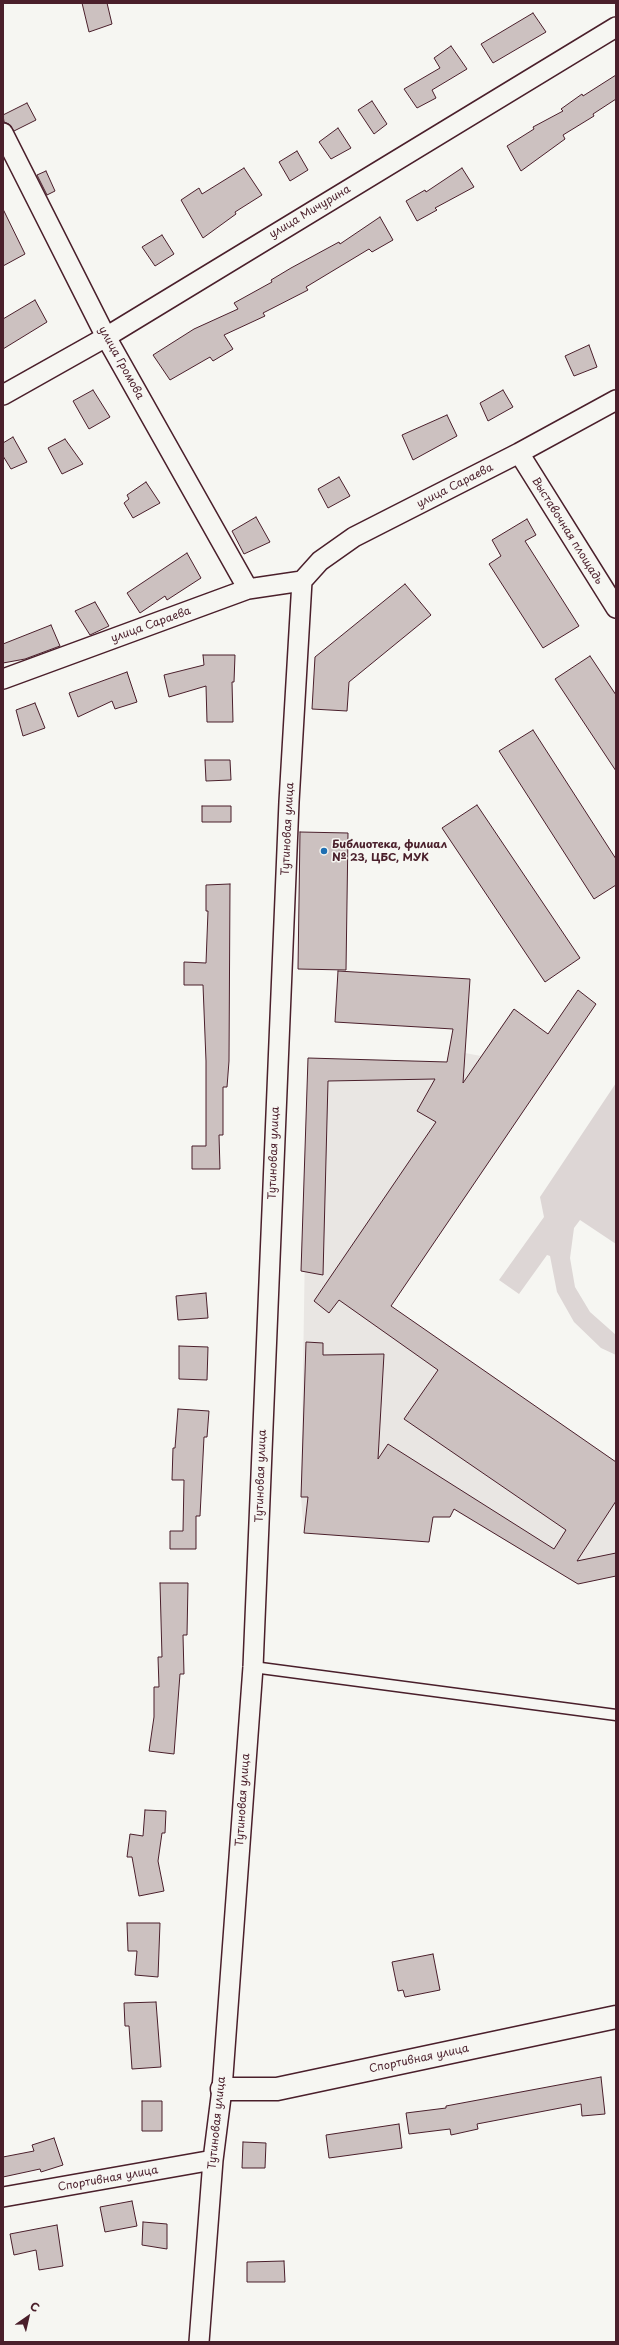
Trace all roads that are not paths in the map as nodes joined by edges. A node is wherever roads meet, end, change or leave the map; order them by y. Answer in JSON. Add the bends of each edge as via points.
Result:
{"nodes":[{"id":1,"x":616,"y":27,"type":"edge"},
{"id":2,"x":3,"y":133,"type":"edge"},
{"id":3,"x":106,"y":336,"type":"junction"},
{"id":4,"x":3,"y":395,"type":"edge"},
{"id":5,"x":616,"y":400,"type":"edge"},
{"id":6,"x":519,"y":453,"type":"junction"},
{"id":7,"x":302,"y":581,"type":"junction"},
{"id":8,"x":248,"y":589,"type":"junction"},
{"id":9,"x":616,"y":608,"type":"edge"},
{"id":10,"x":3,"y":679,"type":"edge"},
{"id":11,"x":253,"y":1667,"type":"junction"},
{"id":12,"x":616,"y":1715,"type":"edge"},
{"id":13,"x":616,"y":2017,"type":"edge"},
{"id":14,"x":222,"y":2089,"type":"junction"},
{"id":15,"x":213,"y":2160,"type":"junction"},
{"id":16,"x":3,"y":2197,"type":"edge"},
{"id":17,"x":199,"y":2342,"type":"edge"}],
"edges":[{"from":1,"to":3,"type":"street","name":"улица Мичурина"},
{"from":2,"to":3,"type":"street","name":"улица Громова"},
{"from":3,"to":4,"type":"street","name":"улица Мичурина"},
{"from":3,"to":8,"type":"street","name":"улица Громова"},
{"from":5,"to":6,"type":"street","name":"улица Сараева"},
{"from":6,"to":7,"type":"street","name":"улица Сараева","via":[[354,537],[320,560]]},
{"from":6,"to":9,"type":"street","name":"Выставочная площадь"},
{"from":7,"to":8,"type":"street","name":"улица Сараева"},
{"from":7,"to":11,"type":"street","name":"Тутиновая улица","via":[[289,802]]},
{"from":8,"to":10,"type":"street","name":"улица Сараева"},
{"from":11,"to":12,"type":"lane"},
{"from":11,"to":14,"type":"street","name":"Тутиновая улица"},
{"from":13,"to":14,"type":"street","name":"Спортивная улица","via":[[277,2089]]},
{"from":14,"to":15,"type":"street","name":"Тутиновая улица"},
{"from":15,"to":16,"type":"street","name":"Спортивная улица"},
{"from":15,"to":17,"type":"street","name":"Тутиновая улица"}]}
